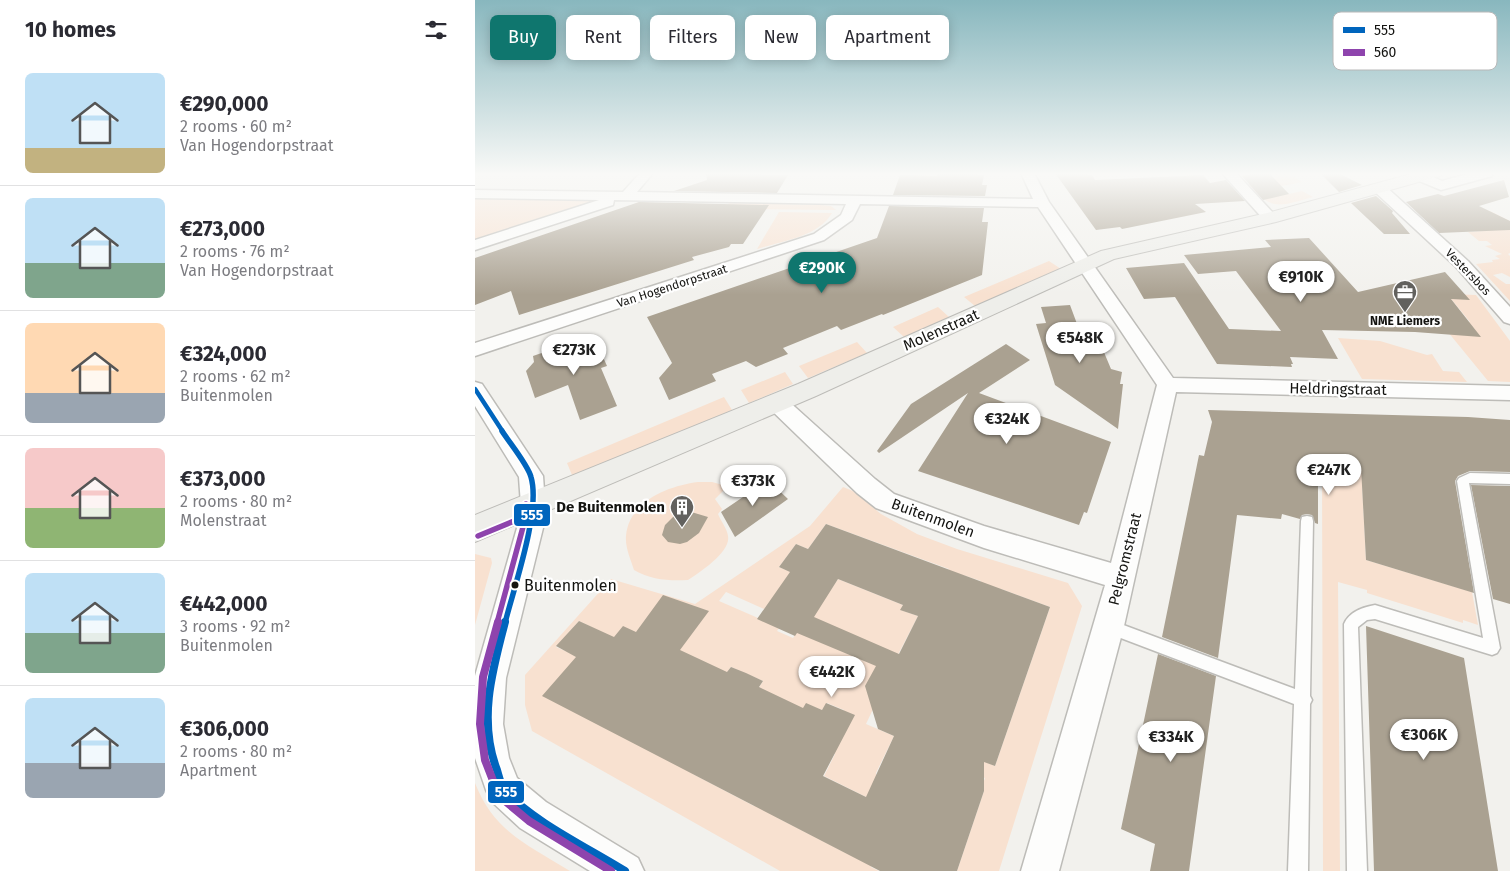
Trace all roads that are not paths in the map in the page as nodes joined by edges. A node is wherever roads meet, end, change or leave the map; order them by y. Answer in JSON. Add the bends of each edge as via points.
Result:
{"nodes":[{"id":1,"x":569,"y":214,"type":"edge"},
{"id":2,"x":849,"y":214,"type":"edge"},
{"id":3,"x":1049,"y":214,"type":"edge"},
{"id":4,"x":1266,"y":214,"type":"edge"},
{"id":5,"x":1286,"y":214,"type":"edge"},
{"id":6,"x":1407,"y":214,"type":"edge"},
{"id":7,"x":1270,"y":218,"type":"junction"},
{"id":8,"x":475,"y":245,"type":"edge"},
{"id":9,"x":1087,"y":265,"type":"junction"},
{"id":10,"x":1510,"y":318,"type":"edge"},
{"id":11,"x":475,"y":350,"type":"edge"},
{"id":12,"x":1167,"y":385,"type":"junction"},
{"id":13,"x":475,"y":390,"type":"edge"},
{"id":14,"x":1510,"y":393,"type":"edge"},
{"id":15,"x":777,"y":403,"type":"junction"},
{"id":16,"x":1510,"y":479,"type":"edge"},
{"id":17,"x":533,"y":505,"type":"junction"},
{"id":18,"x":1307,"y":521,"type":"dead end"},
{"id":19,"x":475,"y":530,"type":"edge"},
{"id":20,"x":1120,"y":578,"type":"junction"},
{"id":21,"x":1109,"y":626,"type":"junction"},
{"id":22,"x":1304,"y":700,"type":"junction"},
{"id":23,"x":625,"y":871,"type":"edge"},
{"id":24,"x":1040,"y":871,"type":"edge"},
{"id":25,"x":1298,"y":871,"type":"edge"},
{"id":26,"x":1357,"y":871,"type":"edge"}],
"edges":[{"from":1,"to":8,"type":"street"},
{"from":2,"to":11,"type":"street","name":"Van Hogendorpstraat","via":[[819,237]]},
{"from":3,"to":9,"type":"street"},
{"from":4,"to":7,"type":"street"},
{"from":5,"to":7,"type":"street","name":"Molenstraat"},
{"from":6,"to":10,"type":"street","name":"Vestersbos","via":[[1462,264]]},
{"from":7,"to":9,"type":"street","name":"Molenstraat","via":[[1108,255]]},
{"from":9,"to":12,"type":"street"},
{"from":9,"to":15,"type":"street","name":"Molenstraat"},
{"from":12,"to":14,"type":"street","name":"Heldringstraat"},
{"from":12,"to":20,"type":"street","name":"Pelgromstraat"},
{"from":13,"to":17,"type":"street","via":[[531,476]]},
{"from":15,"to":17,"type":"street","name":"Molenstraat"},
{"from":15,"to":20,"type":"street","name":"Buitenmolen","via":[[885,500],[984,537]]},
{"from":16,"to":26,"type":"lane","via":[[1470,478],[1463,481],[1492,648],[1375,612],[1364,614],[1351,624]]},
{"from":17,"to":19,"type":"street","name":"Molenstraat"},
{"from":17,"to":23,"type":"street","via":[[530,528],[490,678],[487,724],[492,758],[504,790],[533,815]]},
{"from":18,"to":22,"type":"lane"},
{"from":20,"to":21,"type":"street","name":"Pelgromstraat"},
{"from":21,"to":22,"type":"lane"},
{"from":21,"to":24,"type":"street","name":"Pelgromstraat"},
{"from":22,"to":25,"type":"lane"}]}
